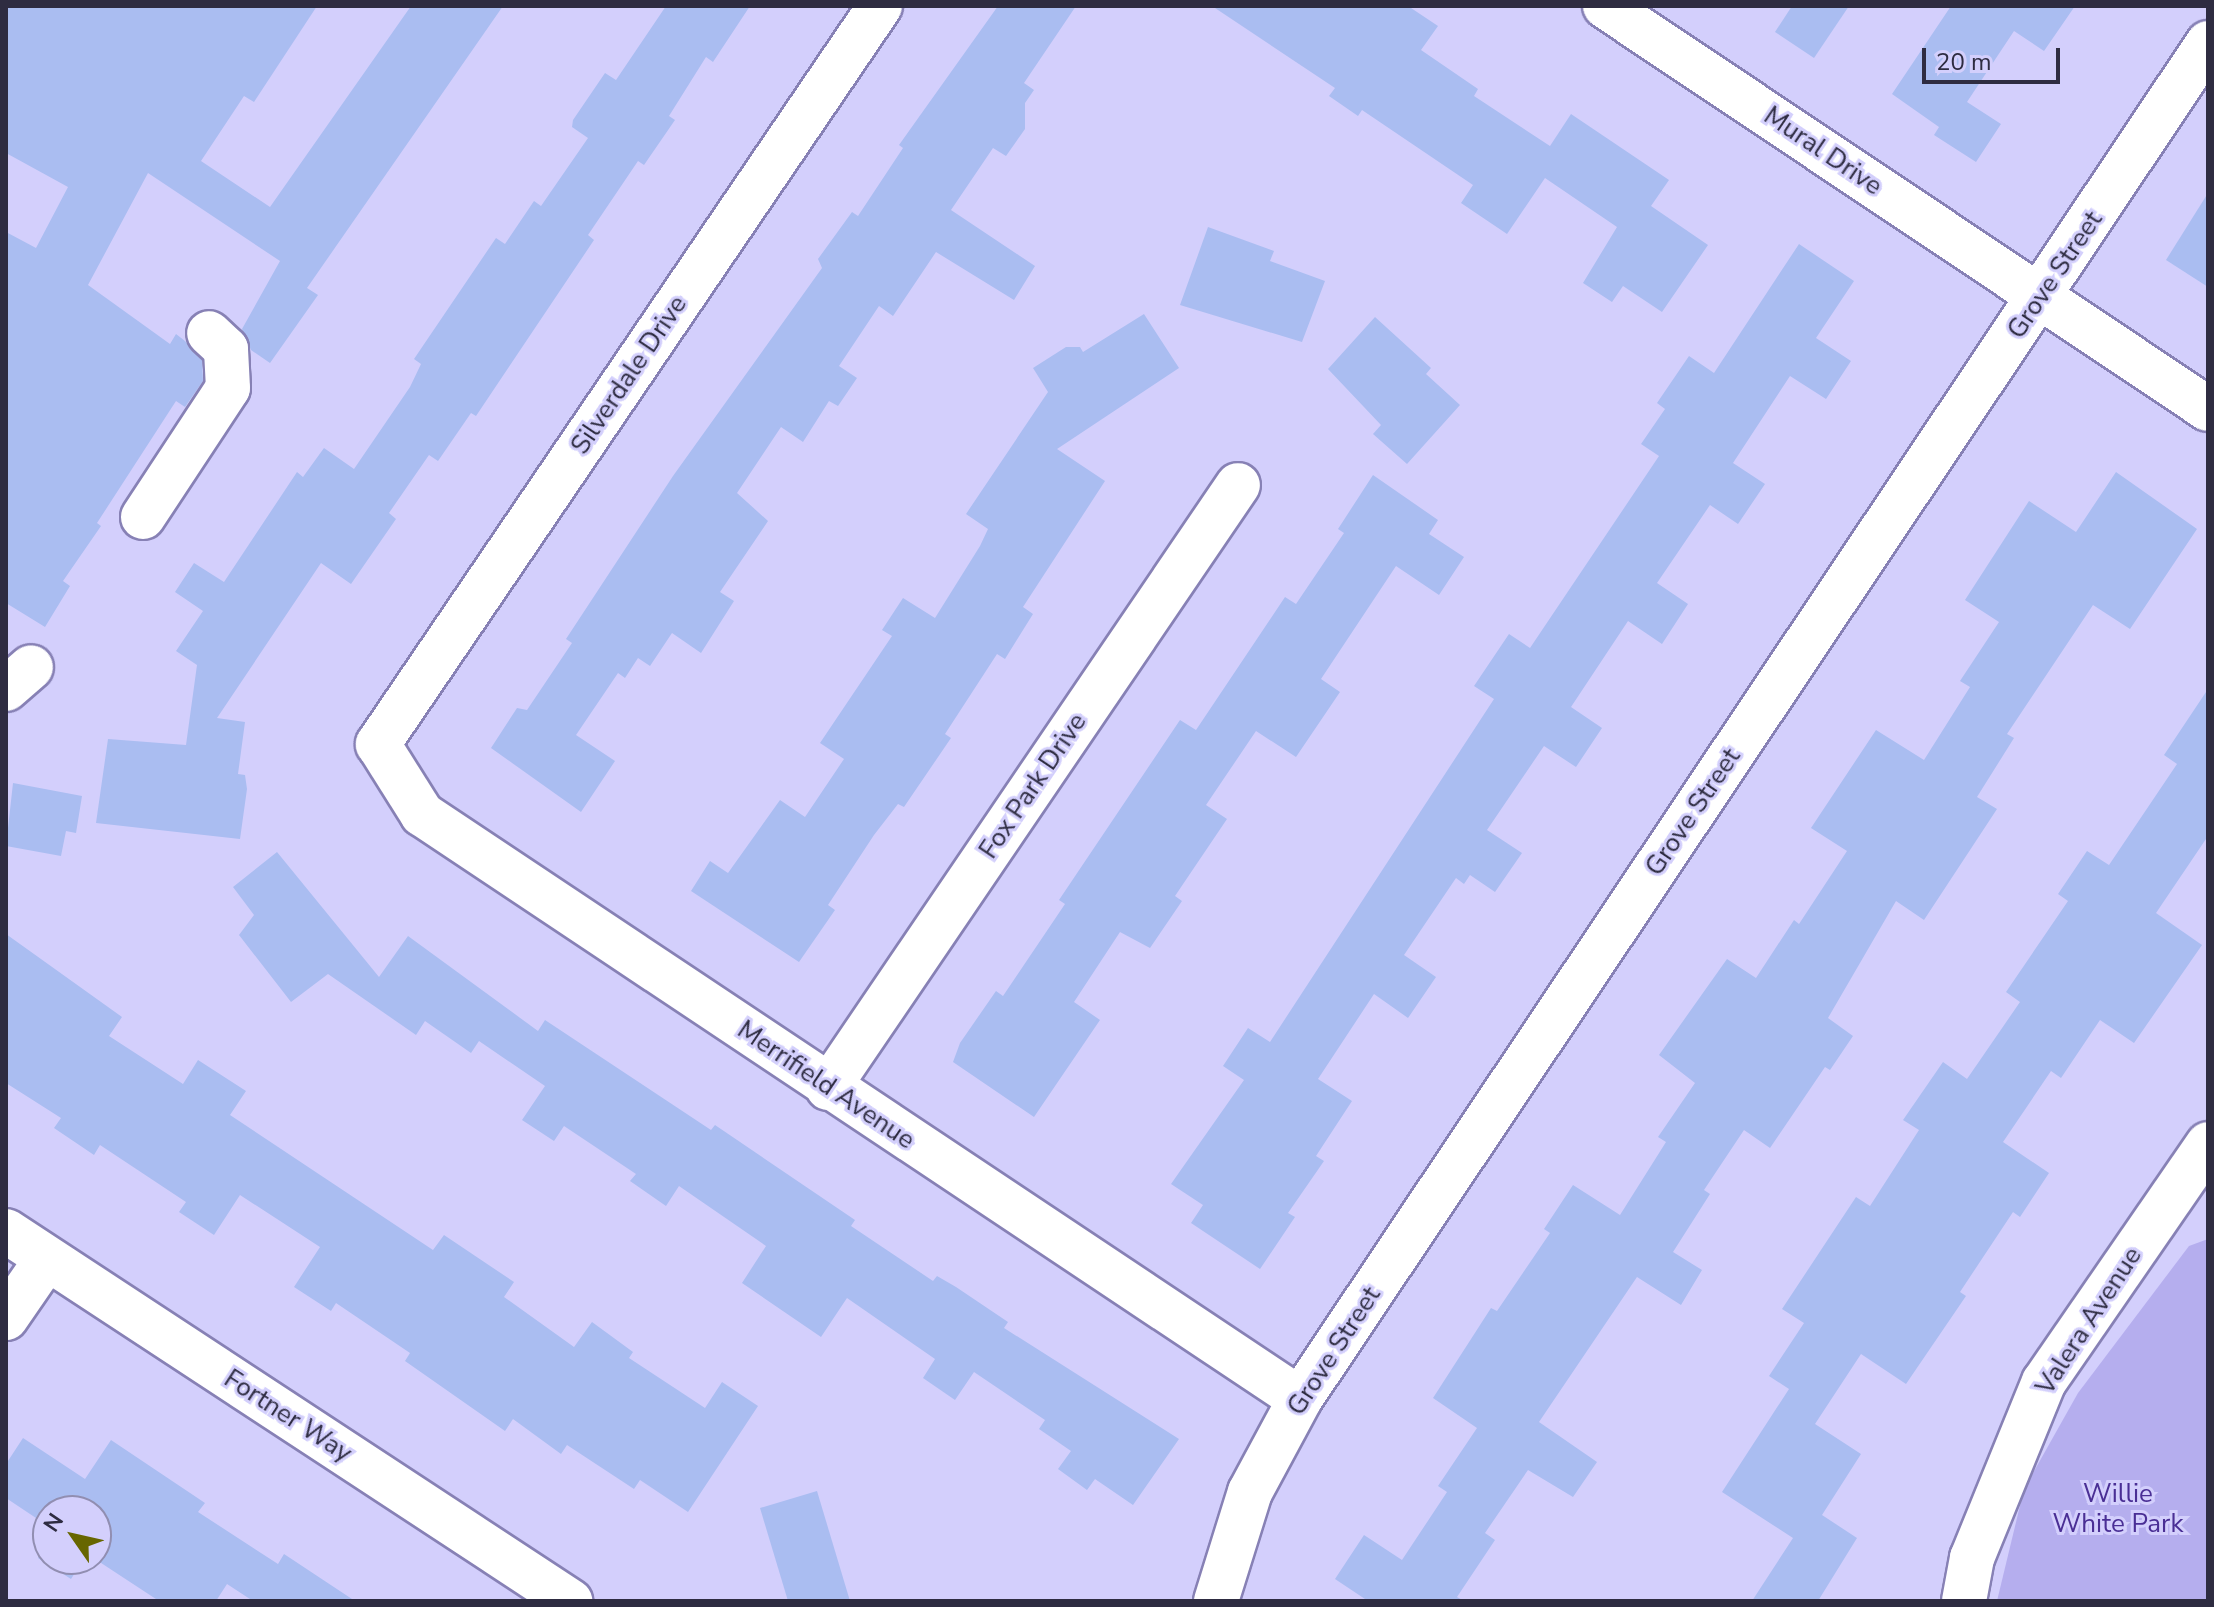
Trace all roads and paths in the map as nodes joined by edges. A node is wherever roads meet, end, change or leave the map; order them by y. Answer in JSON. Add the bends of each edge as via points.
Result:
{"nodes":[{"id":1,"x":880,"y":6,"type":"edge"},
{"id":2,"x":1605,"y":6,"type":"edge"},
{"id":3,"x":2208,"y":43,"type":"edge"},
{"id":4,"x":2042,"y":296,"type":"junction"},
{"id":5,"x":209,"y":333,"type":"dead end"},
{"id":6,"x":2208,"y":409,"type":"edge"},
{"id":7,"x":1238,"y":485,"type":"dead end"},
{"id":8,"x":143,"y":517,"type":"dead end"},
{"id":9,"x":378,"y":744,"type":"joint"},
{"id":10,"x":828,"y":1088,"type":"junction"},
{"id":11,"x":2208,"y":1145,"type":"edge"},
{"id":12,"x":6,"y":1231,"type":"edge"},
{"id":13,"x":46,"y":1260,"type":"junction"},
{"id":14,"x":6,"y":1318,"type":"edge"},
{"id":15,"x":1300,"y":1399,"type":"junction"},
{"id":16,"x":570,"y":1601,"type":"edge"},
{"id":17,"x":1216,"y":1601,"type":"edge"},
{"id":18,"x":1964,"y":1601,"type":"edge"}],
"edges":[{"from":1,"to":9,"type":"street","name":"Silverdale Drive"},
{"from":2,"to":4,"type":"street","name":"Mural Drive"},
{"from":3,"to":4,"type":"street","name":"Grove Street"},
{"from":4,"to":6,"type":"street","name":"Mural Drive"},
{"from":4,"to":15,"type":"street","name":"Grove Street"},
{"from":5,"to":8,"type":"street","via":[[226,349],[228,388]]},
{"from":7,"to":10,"type":"street","name":"Fox Park Drive"},
{"from":9,"to":10,"type":"street","name":"Merrifield Avenue","via":[[422,814]]},
{"from":10,"to":15,"type":"street","name":"Merrifield Avenue"},
{"from":11,"to":18,"type":"street","name":"Valera Avenue","via":[[2044,1382],[1972,1558]]},
{"from":12,"to":13,"type":"street","name":"Fortner Way"},
{"from":13,"to":14,"type":"street"},
{"from":13,"to":16,"type":"street","name":"Fortner Way"},
{"from":15,"to":17,"type":"street","name":"Grove Street","via":[[1250,1492]]}]}
